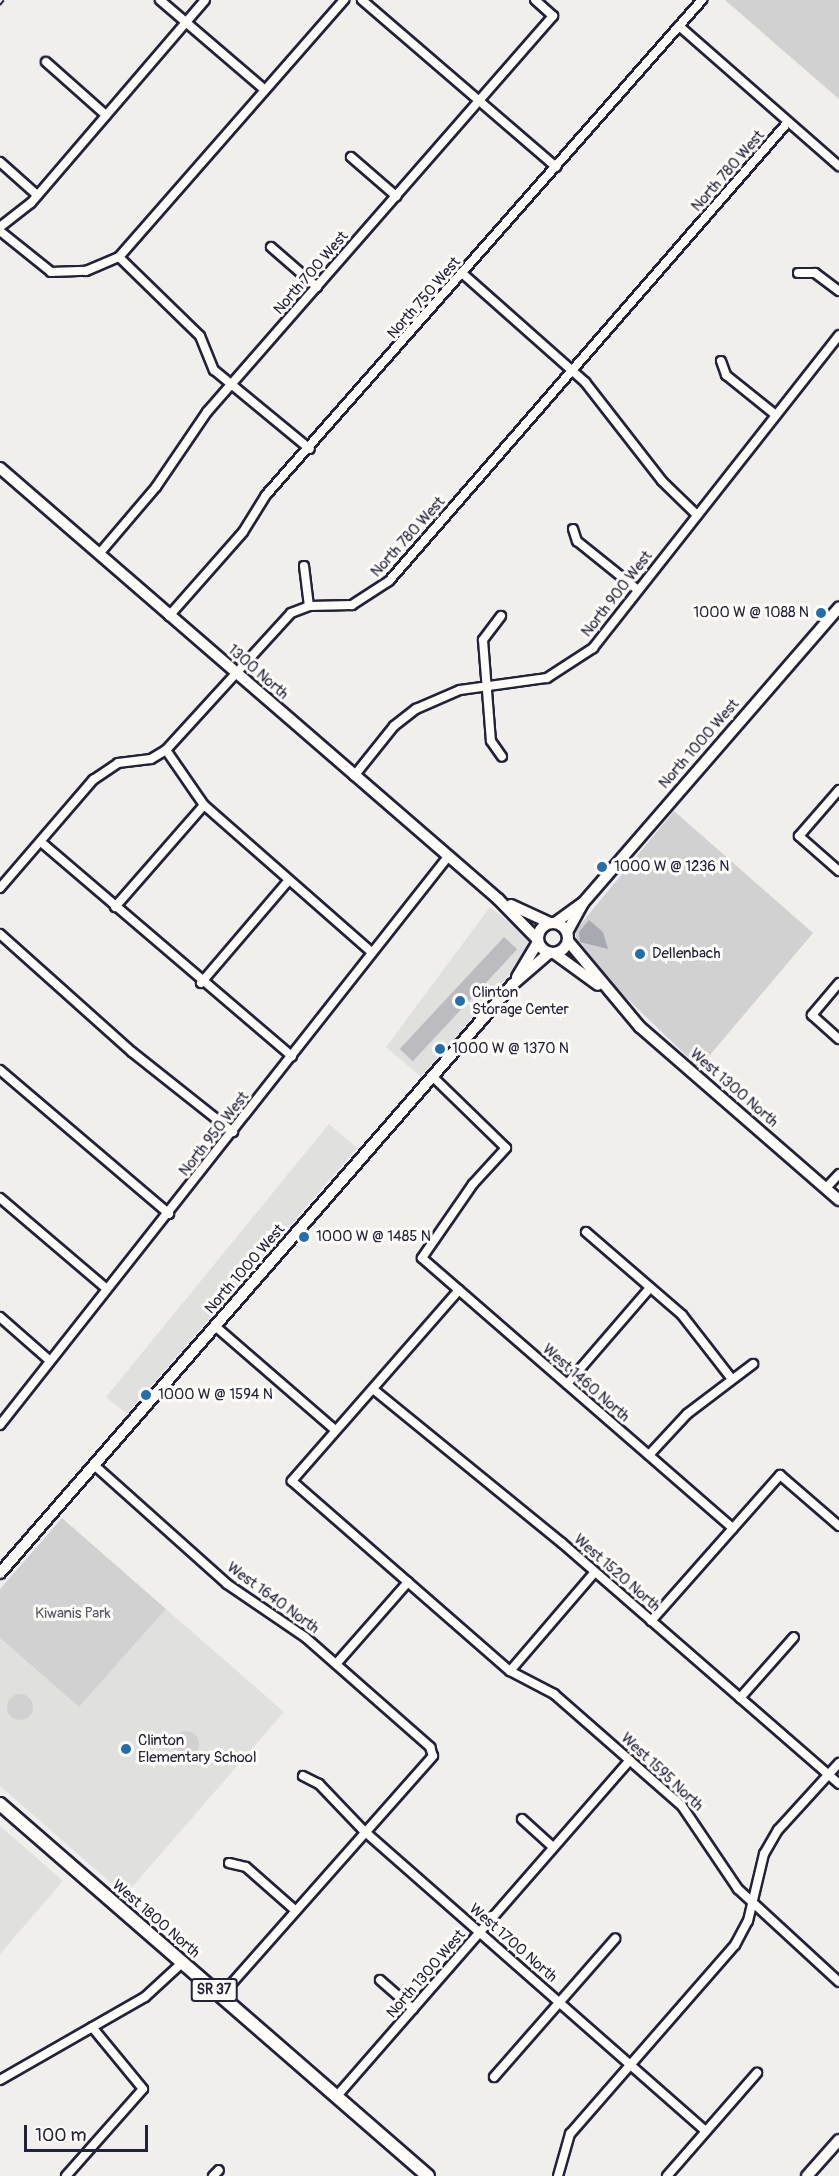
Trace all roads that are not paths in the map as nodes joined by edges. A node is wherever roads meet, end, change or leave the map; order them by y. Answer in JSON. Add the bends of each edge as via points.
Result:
{"nodes":[{"id":1,"x":160,"y":0,"type":"edge"},
{"id":2,"x":205,"y":0,"type":"edge"},
{"id":3,"x":344,"y":0,"type":"edge"},
{"id":4,"x":362,"y":0,"type":"edge"},
{"id":5,"x":535,"y":0,"type":"edge"},
{"id":6,"x":702,"y":0,"type":"edge"},
{"id":7,"x":186,"y":22,"type":"junction"},
{"id":8,"x":679,"y":26,"type":"junction"},
{"id":9,"x":46,"y":62,"type":"dead end"},
{"id":10,"x":265,"y":90,"type":"junction"},
{"id":11,"x":478,"y":102,"type":"junction"},
{"id":12,"x":106,"y":115,"type":"junction"},
{"id":13,"x":788,"y":122,"type":"junction"},
{"id":14,"x":351,"y":157,"type":"dead end"},
{"id":15,"x":0,"y":162,"type":"edge"},
{"id":16,"x":839,"y":166,"type":"edge"},
{"id":17,"x":556,"y":167,"type":"junction"},
{"id":18,"x":37,"y":195,"type":"junction"},
{"id":19,"x":396,"y":196,"type":"junction"},
{"id":20,"x":0,"y":229,"type":"edge"},
{"id":21,"x":271,"y":247,"type":"dead end"},
{"id":22,"x":119,"y":257,"type":"junction"},
{"id":23,"x":798,"y":273,"type":"dead end"},
{"id":24,"x":463,"y":274,"type":"junction"},
{"id":25,"x":317,"y":287,"type":"junction"},
{"id":26,"x":839,"y":291,"type":"edge"},
{"id":27,"x":839,"y":335,"type":"edge"},
{"id":28,"x":721,"y":361,"type":"dead end"},
{"id":29,"x":572,"y":370,"type":"junction"},
{"id":30,"x":232,"y":385,"type":"junction"},
{"id":31,"x":776,"y":415,"type":"junction"},
{"id":32,"x":310,"y":449,"type":"junction"},
{"id":33,"x":0,"y":468,"type":"edge"},
{"id":34,"x":697,"y":515,"type":"junction"},
{"id":35,"x":573,"y":529,"type":"dead end"},
{"id":36,"x":99,"y":554,"type":"junction"},
{"id":37,"x":304,"y":566,"type":"dead end"},
{"id":38,"x":638,"y":590,"type":"junction"},
{"id":39,"x":309,"y":606,"type":"junction"},
{"id":40,"x":839,"y":607,"type":"edge"},
{"id":41,"x":169,"y":616,"type":"junction"},
{"id":42,"x":501,"y":616,"type":"dead end"},
{"id":43,"x":237,"y":673,"type":"junction"},
{"id":44,"x":486,"y":686,"type":"junction"},
{"id":45,"x":166,"y":750,"type":"junction"},
{"id":46,"x":502,"y":757,"type":"dead end"},
{"id":47,"x":354,"y":776,"type":"junction"},
{"id":48,"x":839,"y":790,"type":"edge"},
{"id":49,"x":204,"y":805,"type":"junction"},
{"id":50,"x":41,"y":842,"type":"junction"},
{"id":51,"x":447,"y":858,"type":"junction"},
{"id":52,"x":839,"y":871,"type":"edge"},
{"id":53,"x":289,"y":880,"type":"junction"},
{"id":54,"x":0,"y":888,"type":"edge"},
{"id":55,"x":498,"y":898,"type":"junction"},
{"id":56,"x":583,"y":903,"type":"junction"},
{"id":57,"x":115,"y":907,"type":"junction"},
{"id":58,"x":553,"y":923,"type":"junction"},
{"id":59,"x":0,"y":934,"type":"edge"},
{"id":60,"x":568,"y":937,"type":"junction"},
{"id":61,"x":538,"y":941,"type":"junction"},
{"id":62,"x":370,"y":951,"type":"junction"},
{"id":63,"x":551,"y":953,"type":"junction"},
{"id":64,"x":201,"y":983,"type":"junction"},
{"id":65,"x":839,"y":983,"type":"edge"},
{"id":66,"x":512,"y":985,"type":"junction"},
{"id":67,"x":612,"y":996,"type":"junction"},
{"id":68,"x":839,"y":1039,"type":"edge"},
{"id":69,"x":292,"y":1056,"type":"junction"},
{"id":70,"x":0,"y":1070,"type":"edge"},
{"id":71,"x":432,"y":1076,"type":"junction"},
{"id":72,"x":233,"y":1132,"type":"junction"},
{"id":73,"x":839,"y":1174,"type":"edge"},
{"id":74,"x":826,"y":1188,"type":"junction"},
{"id":75,"x":0,"y":1198,"type":"edge"},
{"id":76,"x":839,"y":1200,"type":"edge"},
{"id":77,"x":169,"y":1214,"type":"junction"},
{"id":78,"x":586,"y":1232,"type":"dead end"},
{"id":79,"x":650,"y":1288,"type":"junction"},
{"id":80,"x":107,"y":1289,"type":"junction"},
{"id":81,"x":459,"y":1290,"type":"junction"},
{"id":82,"x":0,"y":1317,"type":"edge"},
{"id":83,"x":215,"y":1326,"type":"junction"},
{"id":84,"x":48,"y":1359,"type":"junction"},
{"id":85,"x":753,"y":1364,"type":"dead end"},
{"id":86,"x":731,"y":1378,"type":"junction"},
{"id":87,"x":567,"y":1384,"type":"junction"},
{"id":88,"x":373,"y":1389,"type":"junction"},
{"id":89,"x":0,"y":1425,"type":"edge"},
{"id":90,"x":334,"y":1430,"type":"junction"},
{"id":91,"x":649,"y":1455,"type":"junction"},
{"id":92,"x":94,"y":1465,"type":"junction"},
{"id":93,"x":839,"y":1526,"type":"edge"},
{"id":94,"x":733,"y":1528,"type":"junction"},
{"id":95,"x":595,"y":1572,"type":"junction"},
{"id":96,"x":0,"y":1574,"type":"edge"},
{"id":97,"x":408,"y":1582,"type":"junction"},
{"id":98,"x":651,"y":1621,"type":"junction"},
{"id":99,"x":794,"y":1636,"type":"dead end"},
{"id":100,"x":336,"y":1664,"type":"junction"},
{"id":101,"x":510,"y":1671,"type":"junction"},
{"id":102,"x":740,"y":1698,"type":"junction"},
{"id":103,"x":630,"y":1760,"type":"junction"},
{"id":104,"x":839,"y":1763,"type":"edge"},
{"id":105,"x":829,"y":1775,"type":"junction"},
{"id":106,"x":303,"y":1776,"type":"dead end"},
{"id":107,"x":839,"y":1784,"type":"edge"},
{"id":108,"x":0,"y":1804,"type":"edge"},
{"id":109,"x":522,"y":1819,"type":"dead end"},
{"id":110,"x":363,"y":1830,"type":"junction"},
{"id":111,"x":553,"y":1847,"type":"junction"},
{"id":112,"x":229,"y":1863,"type":"dead end"},
{"id":113,"x":751,"y":1903,"type":"junction"},
{"id":114,"x":295,"y":1910,"type":"junction"},
{"id":115,"x":480,"y":1932,"type":"junction"},
{"id":116,"x":615,"y":1939,"type":"dead end"},
{"id":117,"x":183,"y":1962,"type":"junction"},
{"id":118,"x":380,"y":1980,"type":"dead end"},
{"id":119,"x":839,"y":1982,"type":"edge"},
{"id":120,"x":221,"y":1996,"type":"junction"},
{"id":121,"x":557,"y":2000,"type":"junction"},
{"id":122,"x":412,"y":2009,"type":"junction"},
{"id":123,"x":92,"y":2027,"type":"junction"},
{"id":124,"x":631,"y":2065,"type":"junction"},
{"id":125,"x":757,"y":2073,"type":"dead end"},
{"id":126,"x":494,"y":2077,"type":"dead end"},
{"id":127,"x":0,"y":2080,"type":"edge"},
{"id":128,"x":336,"y":2097,"type":"junction"},
{"id":129,"x":706,"y":2131,"type":"junction"},
{"id":130,"x":839,"y":2140,"type":"edge"},
{"id":131,"x":66,"y":2176,"type":"edge"},
{"id":132,"x":428,"y":2176,"type":"edge"},
{"id":133,"x":558,"y":2176,"type":"edge"},
{"id":134,"x":667,"y":2176,"type":"edge"},
{"id":135,"x":807,"y":2176,"type":"edge"}],
"edges":[{"from":1,"to":7,"type":"street"},
{"from":2,"to":7,"type":"street"},
{"from":3,"to":10,"type":"street"},
{"from":4,"to":11,"type":"street"},
{"from":5,"to":11,"type":"street","name":"North 700 West","via":[[553,16]]},
{"from":6,"to":8,"type":"street","name":"North 750 West"},
{"from":7,"to":10,"type":"street"},
{"from":7,"to":12,"type":"street"},
{"from":8,"to":13,"type":"street"},
{"from":8,"to":17,"type":"street","name":"North 750 West"},
{"from":9,"to":12,"type":"street"},
{"from":10,"to":22,"type":"street"},
{"from":11,"to":17,"type":"street"},
{"from":11,"to":19,"type":"street","name":"North 700 West"},
{"from":12,"to":18,"type":"street"},
{"from":13,"to":16,"type":"street"},
{"from":13,"to":29,"type":"street","name":"North 780 West"},
{"from":14,"to":19,"type":"street"},
{"from":15,"to":18,"type":"street"},
{"from":17,"to":24,"type":"street","name":"North 750 West"},
{"from":18,"to":20,"type":"street"},
{"from":19,"to":25,"type":"street","name":"North 700 West"},
{"from":20,"to":22,"type":"street","via":[[34,263],[67,275]]},
{"from":21,"to":25,"type":"street"},
{"from":22,"to":30,"type":"street","via":[[190,324],[214,370]]},
{"from":23,"to":26,"type":"street","via":[[815,273]]},
{"from":24,"to":29,"type":"street"},
{"from":24,"to":32,"type":"street","name":"North 750 West"},
{"from":25,"to":30,"type":"street","name":"North 700 West"},
{"from":27,"to":31,"type":"street","name":"North 900 West"},
{"from":28,"to":31,"type":"street","via":[[726,375]]},
{"from":29,"to":34,"type":"street","via":[[631,435],[676,498]]},
{"from":29,"to":39,"type":"street","name":"North 780 West","via":[[389,581],[352,605]]},
{"from":30,"to":32,"type":"street"},
{"from":30,"to":36,"type":"street","name":"North 700 West"},
{"from":31,"to":34,"type":"street","name":"North 900 West"},
{"from":32,"to":41,"type":"street","name":"North 750 West"},
{"from":33,"to":36,"type":"street","name":"1300 North"},
{"from":34,"to":38,"type":"street","name":"North 900 West"},
{"from":35,"to":38,"type":"street","via":[[577,541]]},
{"from":36,"to":41,"type":"street","name":"1300 North"},
{"from":37,"to":39,"type":"street"},
{"from":38,"to":44,"type":"street","name":"North 900 West","via":[[569,668],[528,683]]},
{"from":39,"to":43,"type":"street","name":"North 780 West","via":[[280,623]]},
{"from":40,"to":56,"type":"street","name":"North 1000 West"},
{"from":41,"to":43,"type":"street","name":"1300 North"},
{"from":42,"to":44,"type":"street","via":[[483,640]]},
{"from":43,"to":45,"type":"street","name":"North 780 West"},
{"from":43,"to":47,"type":"street","name":"1300 North"},
{"from":44,"to":46,"type":"street","via":[[491,741]]},
{"from":44,"to":47,"type":"street","name":"North 900 West","via":[[460,690],[416,709],[394,726]]},
{"from":45,"to":49,"type":"street"},
{"from":45,"to":50,"type":"street","via":[[105,769]]},
{"from":47,"to":51,"type":"street","name":"1300 North"},
{"from":48,"to":52,"type":"street","via":[[799,836]]},
{"from":49,"to":53,"type":"street"},
{"from":49,"to":57,"type":"street"},
{"from":50,"to":54,"type":"street"},
{"from":50,"to":57,"type":"street"},
{"from":51,"to":55,"type":"street","name":"1300 North"},
{"from":51,"to":62,"type":"street","name":"North 950 West"},
{"from":53,"to":62,"type":"street"},
{"from":53,"to":64,"type":"street"},
{"from":55,"to":58,"type":"street","name":"1300 North"},
{"from":55,"to":61,"type":"street","name":"1300 North"},
{"from":56,"to":58,"type":"street","name":"North 1000 West"},
{"from":56,"to":60,"type":"street","name":"North 1000 West"},
{"from":57,"to":64,"type":"street"},
{"from":58,"to":60,"type":"street","name":"1300 North"},
{"from":58,"to":61,"type":"street","name":"North 1000 West"},
{"from":59,"to":72,"type":"street","via":[[132,1052]]},
{"from":60,"to":63,"type":"street","name":"North 1000 West"},
{"from":60,"to":67,"type":"street","name":"West 1300 North"},
{"from":61,"to":63,"type":"street","name":"1300 North"},
{"from":61,"to":66,"type":"street","name":"North 1000 West"},
{"from":62,"to":69,"type":"street","name":"North 950 West"},
{"from":63,"to":66,"type":"street","name":"North 1000 West"},
{"from":63,"to":67,"type":"street","name":"West 1300 North"},
{"from":64,"to":69,"type":"street"},
{"from":65,"to":68,"type":"street","via":[[812,1015]]},
{"from":66,"to":71,"type":"street","name":"North 1000 West"},
{"from":67,"to":74,"type":"street","name":"West 1300 North","via":[[640,1027]]},
{"from":69,"to":72,"type":"street","name":"North 950 West"},
{"from":70,"to":77,"type":"street"},
{"from":71,"to":81,"type":"street","name":"West 1460 North","via":[[506,1148],[473,1184],[422,1258]]},
{"from":71,"to":83,"type":"street","name":"North 1000 West"},
{"from":72,"to":77,"type":"street","name":"North 950 West"},
{"from":73,"to":74,"type":"street"},
{"from":74,"to":76,"type":"street","name":"West 1300 North"},
{"from":75,"to":80,"type":"street"},
{"from":77,"to":80,"type":"street","name":"North 950 West"},
{"from":78,"to":79,"type":"street"},
{"from":79,"to":86,"type":"street","via":[[682,1315]]},
{"from":79,"to":87,"type":"street"},
{"from":80,"to":84,"type":"street","name":"North 950 West"},
{"from":81,"to":87,"type":"street","name":"West 1460 North"},
{"from":81,"to":88,"type":"street"},
{"from":82,"to":84,"type":"street"},
{"from":83,"to":90,"type":"street"},
{"from":83,"to":92,"type":"street","name":"North 1000 West"},
{"from":84,"to":89,"type":"street","name":"North 950 West"},
{"from":85,"to":86,"type":"street"},
{"from":86,"to":91,"type":"street"},
{"from":87,"to":91,"type":"street","name":"West 1460 North"},
{"from":88,"to":90,"type":"street"},
{"from":88,"to":95,"type":"street","name":"West 1520 North"},
{"from":90,"to":97,"type":"street","name":"West 1595 North","via":[[292,1481]]},
{"from":91,"to":94,"type":"street","name":"West 1460 North"},
{"from":92,"to":96,"type":"street","name":"North 1000 West"},
{"from":92,"to":100,"type":"street","name":"West 1640 North","via":[[227,1584]]},
{"from":93,"to":94,"type":"street","via":[[780,1475]]},
{"from":94,"to":98,"type":"street"},
{"from":95,"to":98,"type":"street","name":"West 1520 North"},
{"from":95,"to":101,"type":"street"},
{"from":97,"to":100,"type":"street"},
{"from":97,"to":101,"type":"street","name":"West 1595 North"},
{"from":98,"to":102,"type":"street","name":"West 1520 North"},
{"from":99,"to":102,"type":"street"},
{"from":100,"to":110,"type":"street","name":"West 1640 North","via":[[430,1747],[433,1756]]},
{"from":101,"to":103,"type":"street","name":"West 1595 North","via":[[554,1694]]},
{"from":102,"to":105,"type":"street","name":"West 1520 North"},
{"from":103,"to":111,"type":"street","name":"North 1300 West"},
{"from":103,"to":113,"type":"street","name":"West 1595 North","via":[[682,1806],[726,1875]]},
{"from":104,"to":105,"type":"street"},
{"from":105,"to":107,"type":"street","name":"West 1520 North"},
{"from":105,"to":113,"type":"street","via":[[778,1830],[755,1877]]},
{"from":106,"to":110,"type":"street","name":"West 1700 North","via":[[320,1784]]},
{"from":108,"to":117,"type":"main road","name":"West 1800 North","number":"SR 37"},
{"from":109,"to":111,"type":"street"},
{"from":110,"to":114,"type":"street"},
{"from":110,"to":115,"type":"street","name":"West 1700 North"},
{"from":111,"to":115,"type":"street","name":"North 1300 West"},
{"from":112,"to":114,"type":"street","via":[[246,1867]]},
{"from":113,"to":119,"type":"street","name":"West 1595 North"},
{"from":113,"to":124,"type":"street","via":[[735,1945]]},
{"from":114,"to":120,"type":"street"},
{"from":115,"to":121,"type":"street","name":"West 1700 North"},
{"from":115,"to":122,"type":"street","name":"North 1300 West"},
{"from":116,"to":121,"type":"street"},
{"from":117,"to":120,"type":"main road","name":"West 1800 North","number":"SR 37"},
{"from":117,"to":123,"type":"street","via":[[144,1997]]},
{"from":118,"to":122,"type":"street"},
{"from":120,"to":128,"type":"main road","name":"West 1800 North","number":"SR 37"},
{"from":121,"to":124,"type":"street","name":"West 1700 North"},
{"from":121,"to":126,"type":"street"},
{"from":122,"to":128,"type":"street","name":"North 1300 West"},
{"from":123,"to":127,"type":"street"},
{"from":123,"to":131,"type":"street","via":[[143,2089]]},
{"from":124,"to":129,"type":"street","name":"West 1700 North"},
{"from":124,"to":133,"type":"street","via":[[570,2134]]},
{"from":125,"to":129,"type":"street"},
{"from":128,"to":132,"type":"main road","name":"West 1800 North","number":"SR 37"},
{"from":129,"to":134,"type":"street"},
{"from":130,"to":135,"type":"street"}]}
